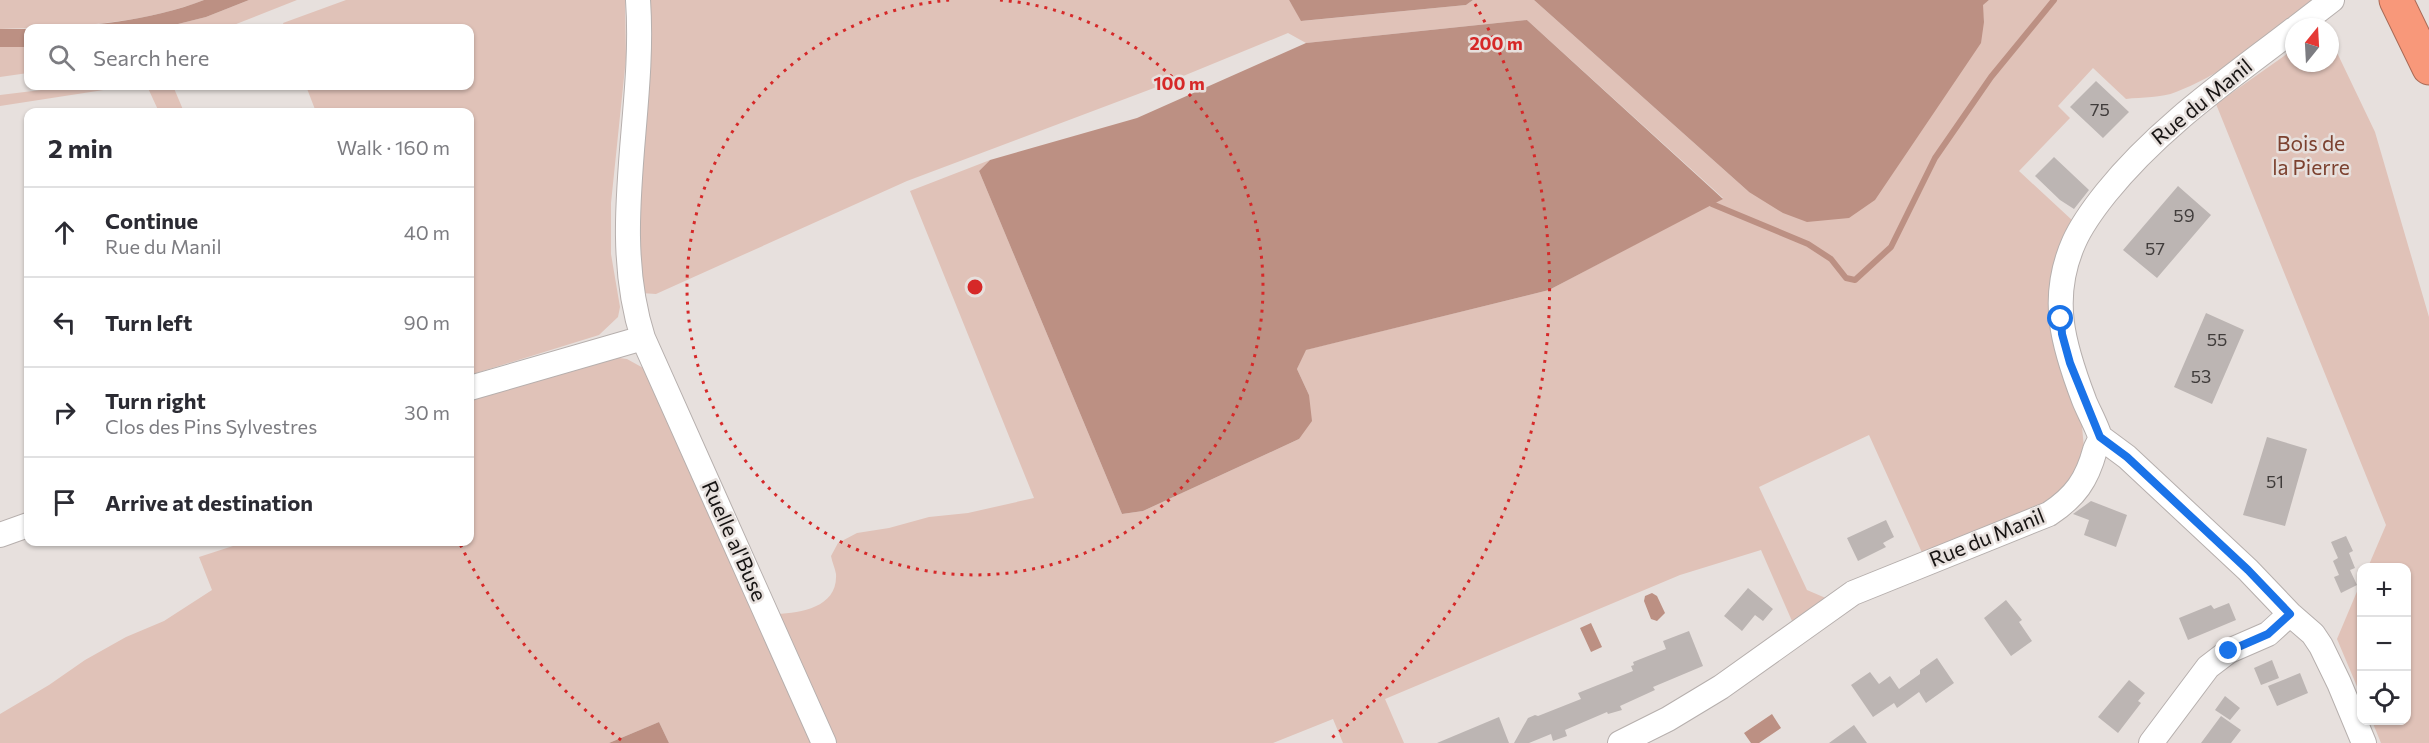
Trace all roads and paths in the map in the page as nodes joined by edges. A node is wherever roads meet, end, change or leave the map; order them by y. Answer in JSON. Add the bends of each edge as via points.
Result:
{"nodes":[{"id":1,"x":638,"y":0,"type":"edge"},
{"id":2,"x":2332,"y":0,"type":"edge"},
{"id":3,"x":2396,"y":0,"type":"edge"},
{"id":4,"x":2308,"y":18,"type":"edge"},
{"id":5,"x":2285,"y":36,"type":"edge"},
{"id":6,"x":2429,"y":68,"type":"edge"},
{"id":7,"x":643,"y":338,"type":"junction"},
{"id":8,"x":474,"y":387,"type":"edge"},
{"id":9,"x":2100,"y":437,"type":"junction"},
{"id":10,"x":24,"y":526,"type":"edge"},
{"id":11,"x":0,"y":535,"type":"edge"},
{"id":12,"x":2290,"y":614,"type":"junction"},
{"id":13,"x":824,"y":743,"type":"edge"},
{"id":14,"x":1620,"y":743,"type":"edge"},
{"id":15,"x":2151,"y":743,"type":"edge"},
{"id":16,"x":2364,"y":743,"type":"edge"}],
"edges":[{"from":1,"to":7,"type":"street","name":"Ruelle al'Buse","via":[[640,59],[628,254],[634,308]]},
{"from":2,"to":4,"type":"street","name":"Rue du Manil"},
{"from":3,"to":6,"type":"highway"},
{"from":5,"to":9,"type":"street","name":"Rue du Manil","via":[[2146,148],[2092,211],[2073,242],[2062,286],[2062,334]]},
{"from":7,"to":8,"type":"street"},
{"from":7,"to":13,"type":"street","name":"Ruelle al'Buse"},
{"from":9,"to":12,"type":"street","via":[[2127,457]]},
{"from":9,"to":14,"type":"street","name":"Rue du Manil","via":[[2086,478],[2062,505],[1853,593],[1720,687]]},
{"from":10,"to":11,"type":"street"},
{"from":12,"to":15,"type":"street","via":[[2268,634],[2229,651],[2208,667]]},
{"from":12,"to":16,"type":"street","via":[[2321,646]]}]}
